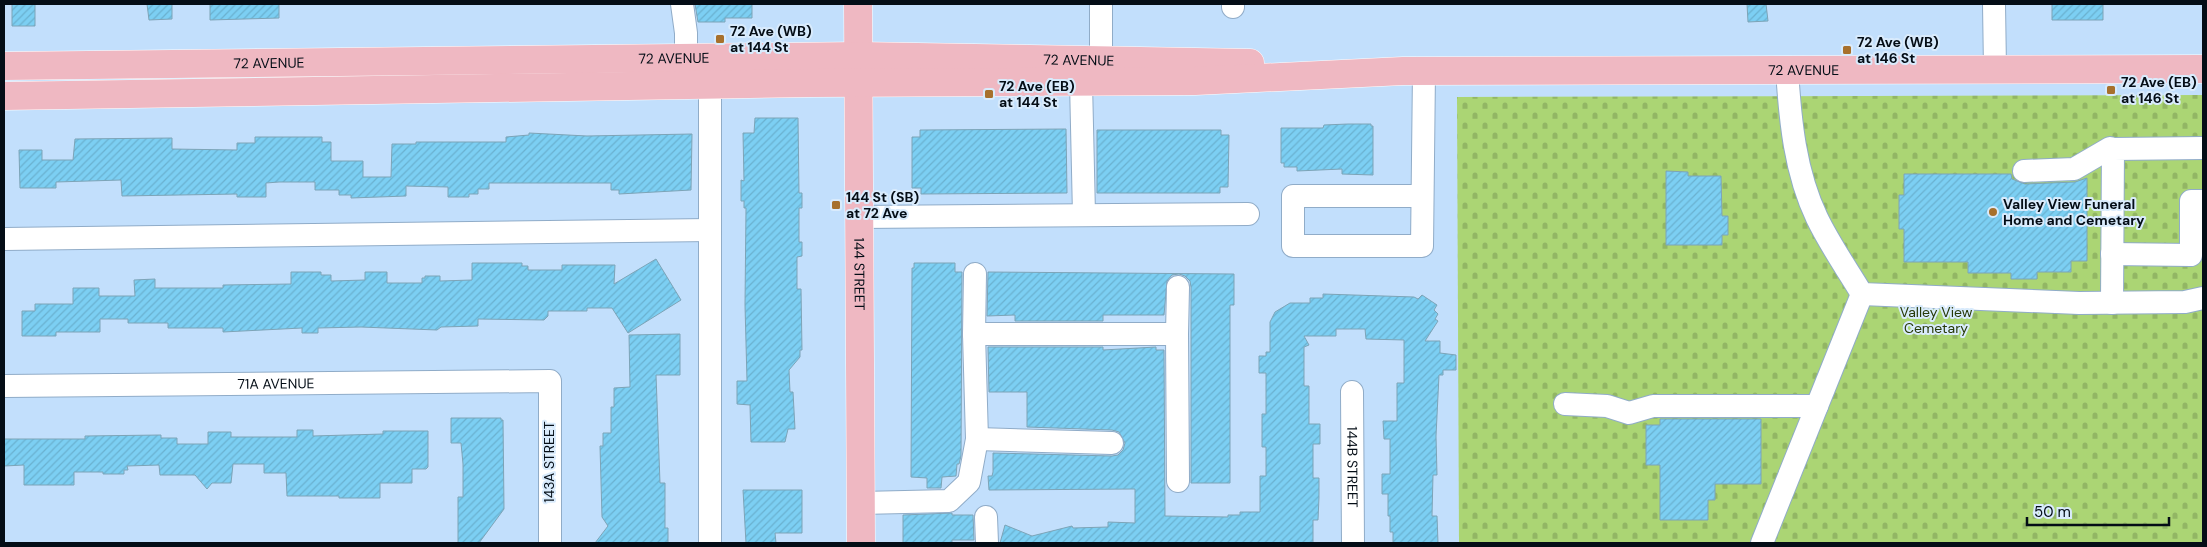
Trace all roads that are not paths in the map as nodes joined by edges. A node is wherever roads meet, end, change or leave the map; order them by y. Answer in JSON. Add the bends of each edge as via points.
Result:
{"nodes":[{"id":1,"x":682,"y":4,"type":"edge"},
{"id":2,"x":858,"y":4,"type":"edge"},
{"id":3,"x":1101,"y":4,"type":"edge"},
{"id":4,"x":1994,"y":4,"type":"edge"},
{"id":5,"x":858,"y":56,"type":"junction"},
{"id":6,"x":686,"y":58,"type":"junction"},
{"id":7,"x":1101,"y":59,"type":"junction"},
{"id":8,"x":4,"y":66,"type":"edge"},
{"id":9,"x":1787,"y":69,"type":"junction"},
{"id":10,"x":1995,"y":69,"type":"junction"},
{"id":11,"x":2203,"y":69,"type":"edge"},
{"id":12,"x":1413,"y":71,"type":"junction"},
{"id":13,"x":1081,"y":82,"type":"junction"},
{"id":14,"x":859,"y":83,"type":"junction"},
{"id":15,"x":710,"y":84,"type":"junction"},
{"id":16,"x":4,"y":96,"type":"edge"},
{"id":17,"x":2113,"y":148,"type":"junction"},
{"id":18,"x":2203,"y":148,"type":"edge"},
{"id":19,"x":2024,"y":171,"type":"dead end"},
{"id":20,"x":1422,"y":196,"type":"junction"},
{"id":21,"x":2203,"y":201,"type":"edge"},
{"id":22,"x":1248,"y":214,"type":"dead end"},
{"id":23,"x":1084,"y":215,"type":"junction"},
{"id":24,"x":859,"y":217,"type":"junction"},
{"id":25,"x":710,"y":230,"type":"junction"},
{"id":26,"x":4,"y":239,"type":"edge"},
{"id":27,"x":2112,"y":254,"type":"junction"},
{"id":28,"x":975,"y":274,"type":"dead end"},
{"id":29,"x":1178,"y":287,"type":"dead end"},
{"id":30,"x":1862,"y":294,"type":"junction"},
{"id":31,"x":2203,"y":298,"type":"edge"},
{"id":32,"x":2112,"y":303,"type":"junction"},
{"id":33,"x":974,"y":334,"type":"junction"},
{"id":34,"x":1177,"y":334,"type":"junction"},
{"id":35,"x":550,"y":382,"type":"joint"},
{"id":36,"x":4,"y":386,"type":"edge"},
{"id":37,"x":1352,"y":392,"type":"dead end"},
{"id":38,"x":1564,"y":404,"type":"dead end"},
{"id":39,"x":1817,"y":406,"type":"junction"},
{"id":40,"x":977,"y":440,"type":"junction"},
{"id":41,"x":1112,"y":443,"type":"dead end"},
{"id":42,"x":1178,"y":481,"type":"dead end"},
{"id":43,"x":861,"y":503,"type":"junction"},
{"id":44,"x":986,"y":517,"type":"dead end"},
{"id":45,"x":550,"y":543,"type":"edge"},
{"id":46,"x":710,"y":543,"type":"edge"},
{"id":47,"x":861,"y":543,"type":"edge"},
{"id":48,"x":987,"y":543,"type":"edge"},
{"id":49,"x":1353,"y":543,"type":"edge"},
{"id":50,"x":1762,"y":543,"type":"edge"}],
"edges":[{"from":1,"to":6,"type":"street"},
{"from":2,"to":5,"type":"main road","name":"144 STREET"},
{"from":3,"to":7,"type":"street"},
{"from":4,"to":10,"type":"street"},
{"from":5,"to":6,"type":"main road","name":"72 AVENUE"},
{"from":5,"to":7,"type":"main road","name":"72 AVENUE"},
{"from":5,"to":14,"type":"main road","name":"144 STREET"},
{"from":6,"to":8,"type":"main road","name":"72 AVENUE"},
{"from":7,"to":12,"type":"main road","name":"72 AVENUE","via":[[1222,61]]},
{"from":9,"to":10,"type":"main road","name":"72 AVENUE"},
{"from":9,"to":12,"type":"main road","name":"72 AVENUE"},
{"from":9,"to":30,"type":"street","via":[[1790,118],[1801,176],[1817,218]]},
{"from":10,"to":11,"type":"main road","name":"72 AVENUE"},
{"from":12,"to":13,"type":"main road","name":"72 AVENUE","via":[[1194,81]]},
{"from":12,"to":20,"type":"street"},
{"from":13,"to":14,"type":"main road","name":"72 AVENUE"},
{"from":13,"to":23,"type":"street"},
{"from":14,"to":15,"type":"main road","name":"72 AVENUE"},
{"from":14,"to":24,"type":"main road","name":"144 STREET"},
{"from":15,"to":16,"type":"main road","name":"72 AVENUE"},
{"from":15,"to":25,"type":"street"},
{"from":17,"to":18,"type":"street"},
{"from":17,"to":19,"type":"street","via":[[2074,170]]},
{"from":17,"to":27,"type":"street"},
{"from":20,"to":20,"type":"street","via":[[1422,246],[1292,246],[1293,196]]},
{"from":21,"to":27,"type":"street","via":[[2191,201],[2191,255]]},
{"from":22,"to":23,"type":"street"},
{"from":23,"to":24,"type":"street"},
{"from":24,"to":43,"type":"main road","name":"144 STREET"},
{"from":25,"to":26,"type":"street"},
{"from":25,"to":46,"type":"street"},
{"from":27,"to":32,"type":"street"},
{"from":28,"to":33,"type":"street"},
{"from":29,"to":34,"type":"street"},
{"from":30,"to":32,"type":"street"},
{"from":30,"to":39,"type":"street"},
{"from":31,"to":32,"type":"street","via":[[2186,302]]},
{"from":33,"to":34,"type":"street"},
{"from":33,"to":40,"type":"street"},
{"from":34,"to":42,"type":"street"},
{"from":35,"to":36,"type":"street","name":"71A AVENUE"},
{"from":35,"to":45,"type":"street","name":"143A STREET"},
{"from":37,"to":49,"type":"street","name":"144B STREET"},
{"from":38,"to":39,"type":"street","via":[[1606,406],[1629,413],[1653,406]]},
{"from":39,"to":50,"type":"street"},
{"from":40,"to":41,"type":"street"},
{"from":40,"to":43,"type":"street","via":[[969,482],[949,501]]},
{"from":43,"to":47,"type":"main road","name":"144 STREET"},
{"from":44,"to":48,"type":"street"}]}
